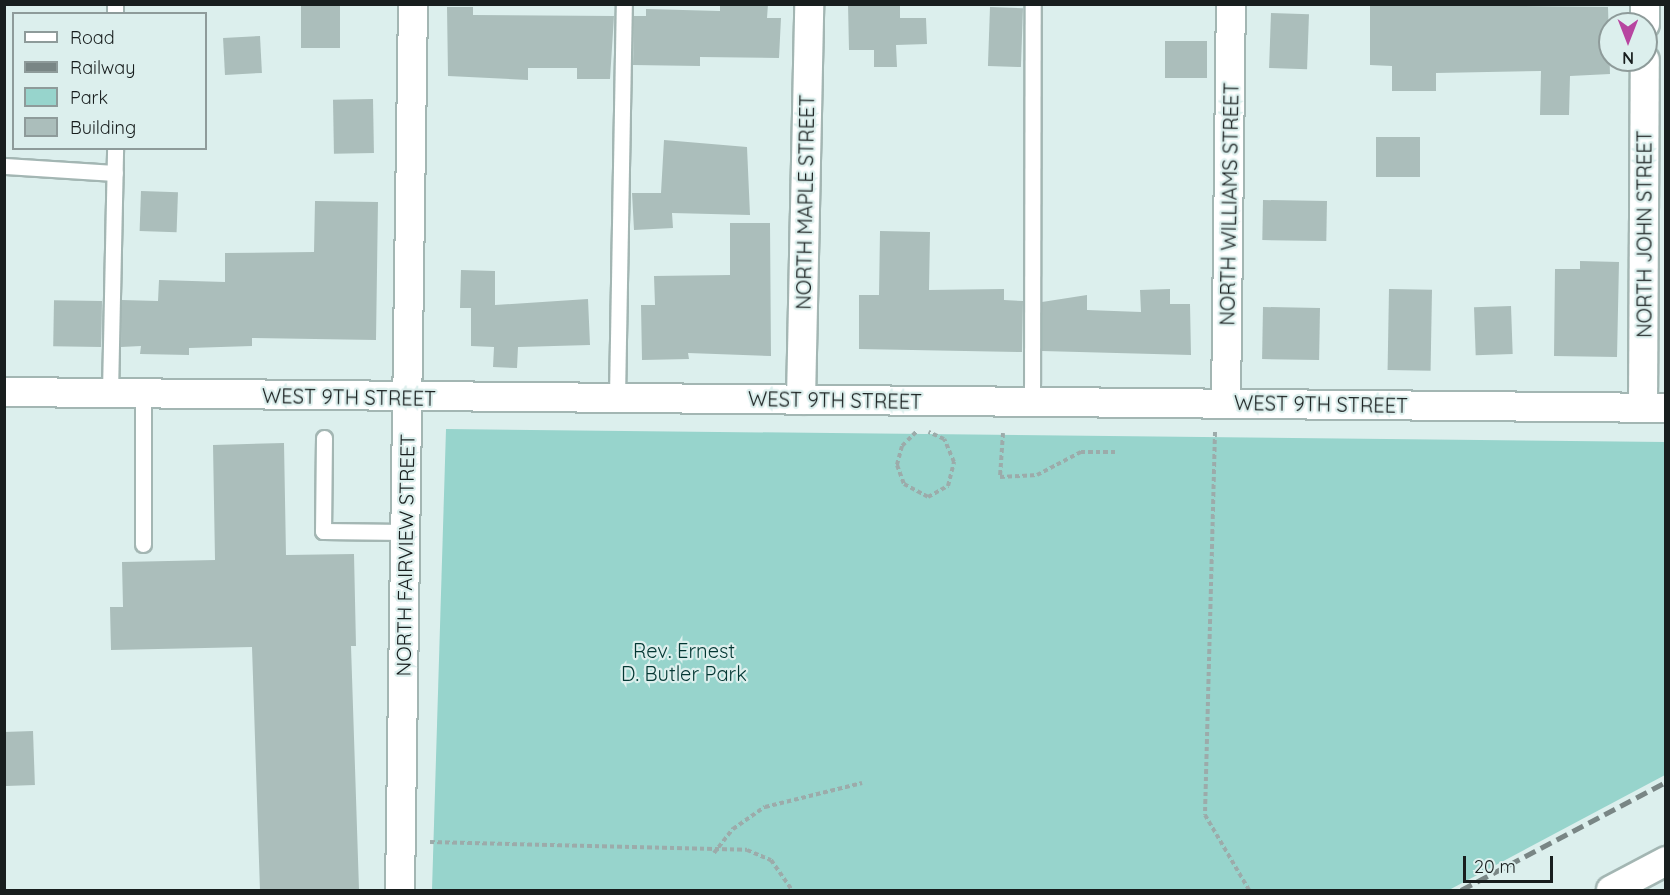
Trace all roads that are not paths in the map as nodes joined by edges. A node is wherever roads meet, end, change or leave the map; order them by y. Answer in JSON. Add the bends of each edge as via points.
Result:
{"nodes":[{"id":1,"x":413,"y":4,"type":"edge"},
{"id":2,"x":624,"y":4,"type":"edge"},
{"id":3,"x":810,"y":4,"type":"edge"},
{"id":4,"x":1033,"y":4,"type":"edge"},
{"id":5,"x":1232,"y":4,"type":"edge"},
{"id":6,"x":1645,"y":72,"type":"edge"},
{"id":7,"x":115,"y":150,"type":"edge"},
{"id":8,"x":4,"y":166,"type":"edge"},
{"id":9,"x":114,"y":173,"type":"junction"},
{"id":10,"x":4,"y":392,"type":"edge"},
{"id":11,"x":110,"y":392,"type":"junction"},
{"id":12,"x":144,"y":393,"type":"junction"},
{"id":13,"x":617,"y":397,"type":"junction"},
{"id":14,"x":408,"y":400,"type":"junction"},
{"id":15,"x":801,"y":400,"type":"junction"},
{"id":16,"x":1032,"y":402,"type":"junction"},
{"id":17,"x":1226,"y":403,"type":"junction"},
{"id":18,"x":1654,"y":407,"type":"edge"},
{"id":19,"x":324,"y":438,"type":"dead end"},
{"id":20,"x":405,"y":532,"type":"junction"},
{"id":21,"x":143,"y":544,"type":"dead end"},
{"id":22,"x":1665,"y":861,"type":"edge"},
{"id":23,"x":400,"y":891,"type":"edge"},
{"id":24,"x":1611,"y":891,"type":"edge"}],
"edges":[{"from":1,"to":14,"type":"street","name":"NORTH FAIRVIEW STREET"},
{"from":2,"to":13,"type":"lane"},
{"from":3,"to":15,"type":"street","name":"NORTH MAPLE STREET"},
{"from":4,"to":16,"type":"lane"},
{"from":5,"to":17,"type":"street","name":"NORTH WILLIAMS STREET"},
{"from":6,"to":18,"type":"street","name":"NORTH JOHN STREET"},
{"from":7,"to":9,"type":"lane"},
{"from":8,"to":9,"type":"lane"},
{"from":9,"to":11,"type":"lane"},
{"from":10,"to":11,"type":"street","name":"WEST 9TH STREET"},
{"from":11,"to":12,"type":"street","name":"WEST 9TH STREET"},
{"from":12,"to":14,"type":"street","name":"WEST 9TH STREET"},
{"from":12,"to":21,"type":"lane"},
{"from":13,"to":14,"type":"street","name":"WEST 9TH STREET"},
{"from":13,"to":15,"type":"street","name":"WEST 9TH STREET"},
{"from":14,"to":20,"type":"street","name":"NORTH FAIRVIEW STREET"},
{"from":15,"to":16,"type":"street","name":"WEST 9TH STREET"},
{"from":16,"to":17,"type":"street","name":"WEST 9TH STREET"},
{"from":17,"to":18,"type":"street","name":"WEST 9TH STREET"},
{"from":19,"to":20,"type":"lane","via":[[323,531]]},
{"from":20,"to":23,"type":"street","name":"NORTH FAIRVIEW STREET"},
{"from":22,"to":24,"type":"street"}]}
